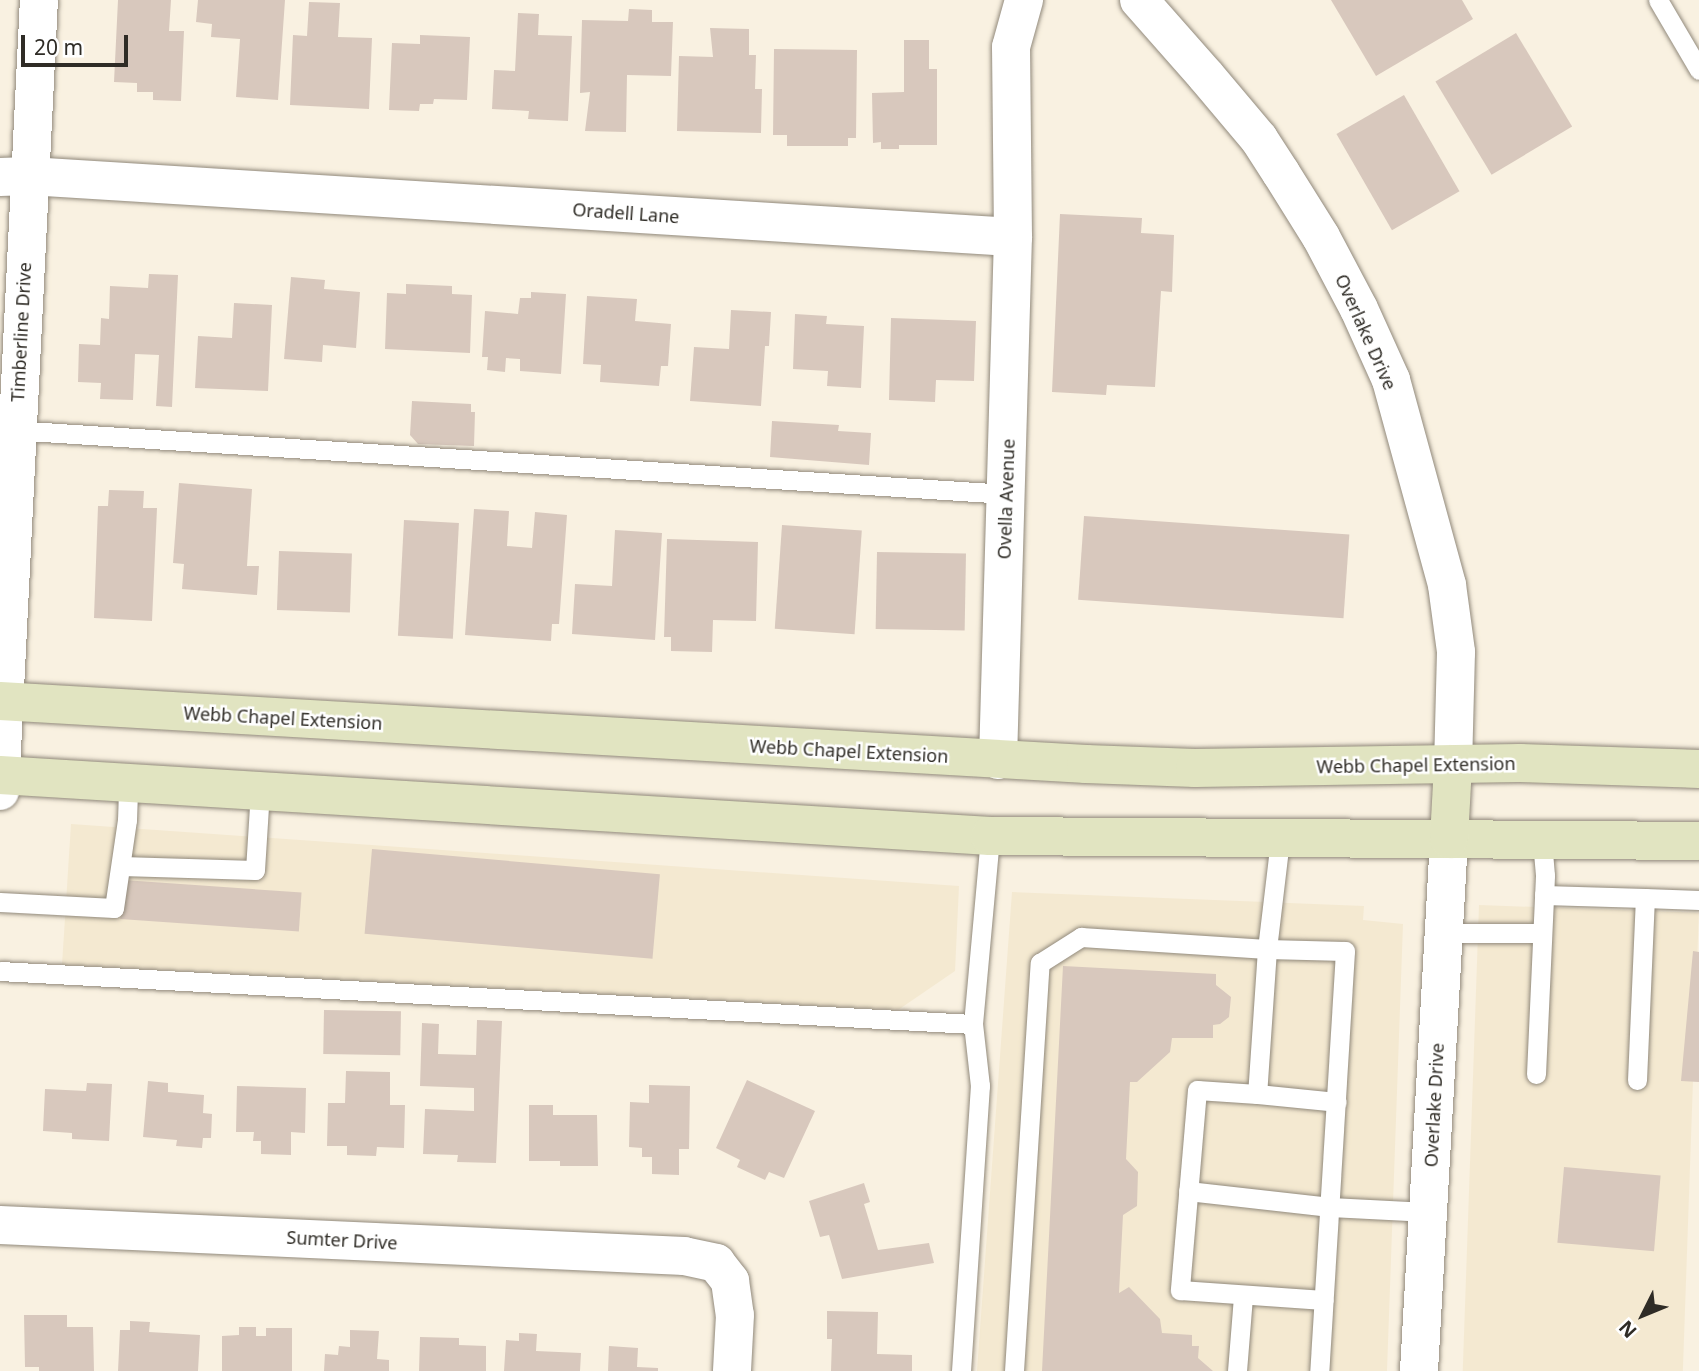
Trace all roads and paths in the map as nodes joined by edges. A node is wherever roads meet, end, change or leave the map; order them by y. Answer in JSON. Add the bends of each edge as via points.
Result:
{"nodes":[{"id":1,"x":40,"y":0,"type":"edge"},
{"id":2,"x":1024,"y":0,"type":"edge"},
{"id":3,"x":1139,"y":0,"type":"edge"},
{"id":4,"x":1658,"y":0,"type":"edge"},
{"id":5,"x":1699,"y":70,"type":"edge"},
{"id":6,"x":15,"y":177,"type":"edge"},
{"id":7,"x":1013,"y":237,"type":"junction"},
{"id":8,"x":8,"y":430,"type":"edge"},
{"id":9,"x":1007,"y":494,"type":"junction"},
{"id":10,"x":3,"y":701,"type":"edge"},
{"id":11,"x":998,"y":760,"type":"junction"},
{"id":12,"x":1453,"y":764,"type":"junction"},
{"id":13,"x":1699,"y":769,"type":"edge"},
{"id":14,"x":0,"y":780,"type":"edge"},
{"id":15,"x":128,"y":782,"type":"junction"},
{"id":16,"x":260,"y":790,"type":"junction"},
{"id":17,"x":990,"y":836,"type":"junction"},
{"id":18,"x":1449,"y":839,"type":"junction"},
{"id":19,"x":1542,"y":839,"type":"junction"},
{"id":20,"x":1280,"y":840,"type":"junction"},
{"id":21,"x":1698,"y":848,"type":"edge"},
{"id":22,"x":121,"y":866,"type":"junction"},
{"id":23,"x":1544,"y":895,"type":"junction"},
{"id":24,"x":1645,"y":898,"type":"junction"},
{"id":25,"x":1699,"y":900,"type":"edge"},
{"id":26,"x":0,"y":902,"type":"edge"},
{"id":27,"x":1444,"y":933,"type":"junction"},
{"id":28,"x":1542,"y":933,"type":"junction"},
{"id":29,"x":1267,"y":949,"type":"junction"},
{"id":30,"x":0,"y":971,"type":"edge"},
{"id":31,"x":972,"y":1024,"type":"junction"},
{"id":32,"x":1536,"y":1074,"type":"dead end"},
{"id":33,"x":1637,"y":1080,"type":"dead end"},
{"id":34,"x":1257,"y":1094,"type":"junction"},
{"id":35,"x":1337,"y":1102,"type":"junction"},
{"id":36,"x":1188,"y":1191,"type":"junction"},
{"id":37,"x":1330,"y":1207,"type":"junction"},
{"id":38,"x":1428,"y":1212,"type":"junction"},
{"id":39,"x":0,"y":1225,"type":"edge"},
{"id":40,"x":1243,"y":1296,"type":"junction"},
{"id":41,"x":1324,"y":1300,"type":"junction"},
{"id":42,"x":732,"y":1371,"type":"edge"},
{"id":43,"x":961,"y":1371,"type":"edge"},
{"id":44,"x":1014,"y":1371,"type":"edge"},
{"id":45,"x":1237,"y":1371,"type":"edge"},
{"id":46,"x":1320,"y":1371,"type":"edge"},
{"id":47,"x":1419,"y":1371,"type":"edge"}],
"edges":[{"from":1,"to":6,"type":"street","name":"Timberline Drive"},
{"from":2,"to":7,"type":"street","via":[[1011,47]]},
{"from":3,"to":12,"type":"street","name":"Overlake Drive","via":[[1259,139],[1321,237],[1391,380],[1447,585],[1455,652]]},
{"from":4,"to":5,"type":"lane"},
{"from":6,"to":7,"type":"street","name":"Oradell Lane"},
{"from":6,"to":8,"type":"street","name":"Timberline Drive"},
{"from":7,"to":9,"type":"street","name":"Ovella Avenue"},
{"from":8,"to":9,"type":"lane"},
{"from":8,"to":10,"type":"street","name":"Timberline Drive"},
{"from":9,"to":11,"type":"street","name":"Ovella Avenue"},
{"from":10,"to":11,"type":"main road","name":"Webb Chapel Extension"},
{"from":10,"to":14,"type":"street","name":"Timberline Drive"},
{"from":11,"to":12,"type":"main road","name":"Webb Chapel Extension","via":[[1195,768]]},
{"from":12,"to":13,"type":"main road","name":"Webb Chapel Extension"},
{"from":12,"to":18,"type":"main road"},
{"from":14,"to":15,"type":"main road"},
{"from":15,"to":16,"type":"main road"},
{"from":15,"to":22,"type":"lane"},
{"from":16,"to":17,"type":"main road"},
{"from":16,"to":22,"type":"lane","via":[[255,870]]},
{"from":17,"to":20,"type":"main road"},
{"from":17,"to":31,"type":"lane"},
{"from":18,"to":19,"type":"main road"},
{"from":18,"to":20,"type":"main road"},
{"from":18,"to":27,"type":"street","name":"Overlake Drive"},
{"from":19,"to":21,"type":"main road"},
{"from":19,"to":23,"type":"lane"},
{"from":20,"to":29,"type":"lane"},
{"from":22,"to":26,"type":"lane","via":[[114,908]]},
{"from":23,"to":24,"type":"lane"},
{"from":23,"to":28,"type":"lane"},
{"from":24,"to":25,"type":"lane"},
{"from":24,"to":33,"type":"lane"},
{"from":27,"to":28,"type":"lane"},
{"from":27,"to":38,"type":"street","name":"Overlake Drive"},
{"from":28,"to":32,"type":"lane"},
{"from":29,"to":34,"type":"lane"},
{"from":29,"to":35,"type":"lane","via":[[1345,951]]},
{"from":29,"to":44,"type":"lane","via":[[1081,937],[1040,963]]},
{"from":30,"to":31,"type":"lane"},
{"from":31,"to":43,"type":"lane","via":[[979,1086]]},
{"from":34,"to":35,"type":"lane"},
{"from":34,"to":36,"type":"lane","via":[[1197,1090]]},
{"from":35,"to":37,"type":"lane"},
{"from":36,"to":37,"type":"lane"},
{"from":36,"to":40,"type":"lane","via":[[1180,1290]]},
{"from":37,"to":38,"type":"lane"},
{"from":37,"to":41,"type":"lane"},
{"from":38,"to":47,"type":"street","name":"Overlake Drive"},
{"from":39,"to":42,"type":"street","name":"Sumter Drive","via":[[684,1256],[716,1262],[730,1281],[735,1315]]},
{"from":40,"to":41,"type":"lane"},
{"from":40,"to":45,"type":"lane"},
{"from":41,"to":46,"type":"lane"}]}
